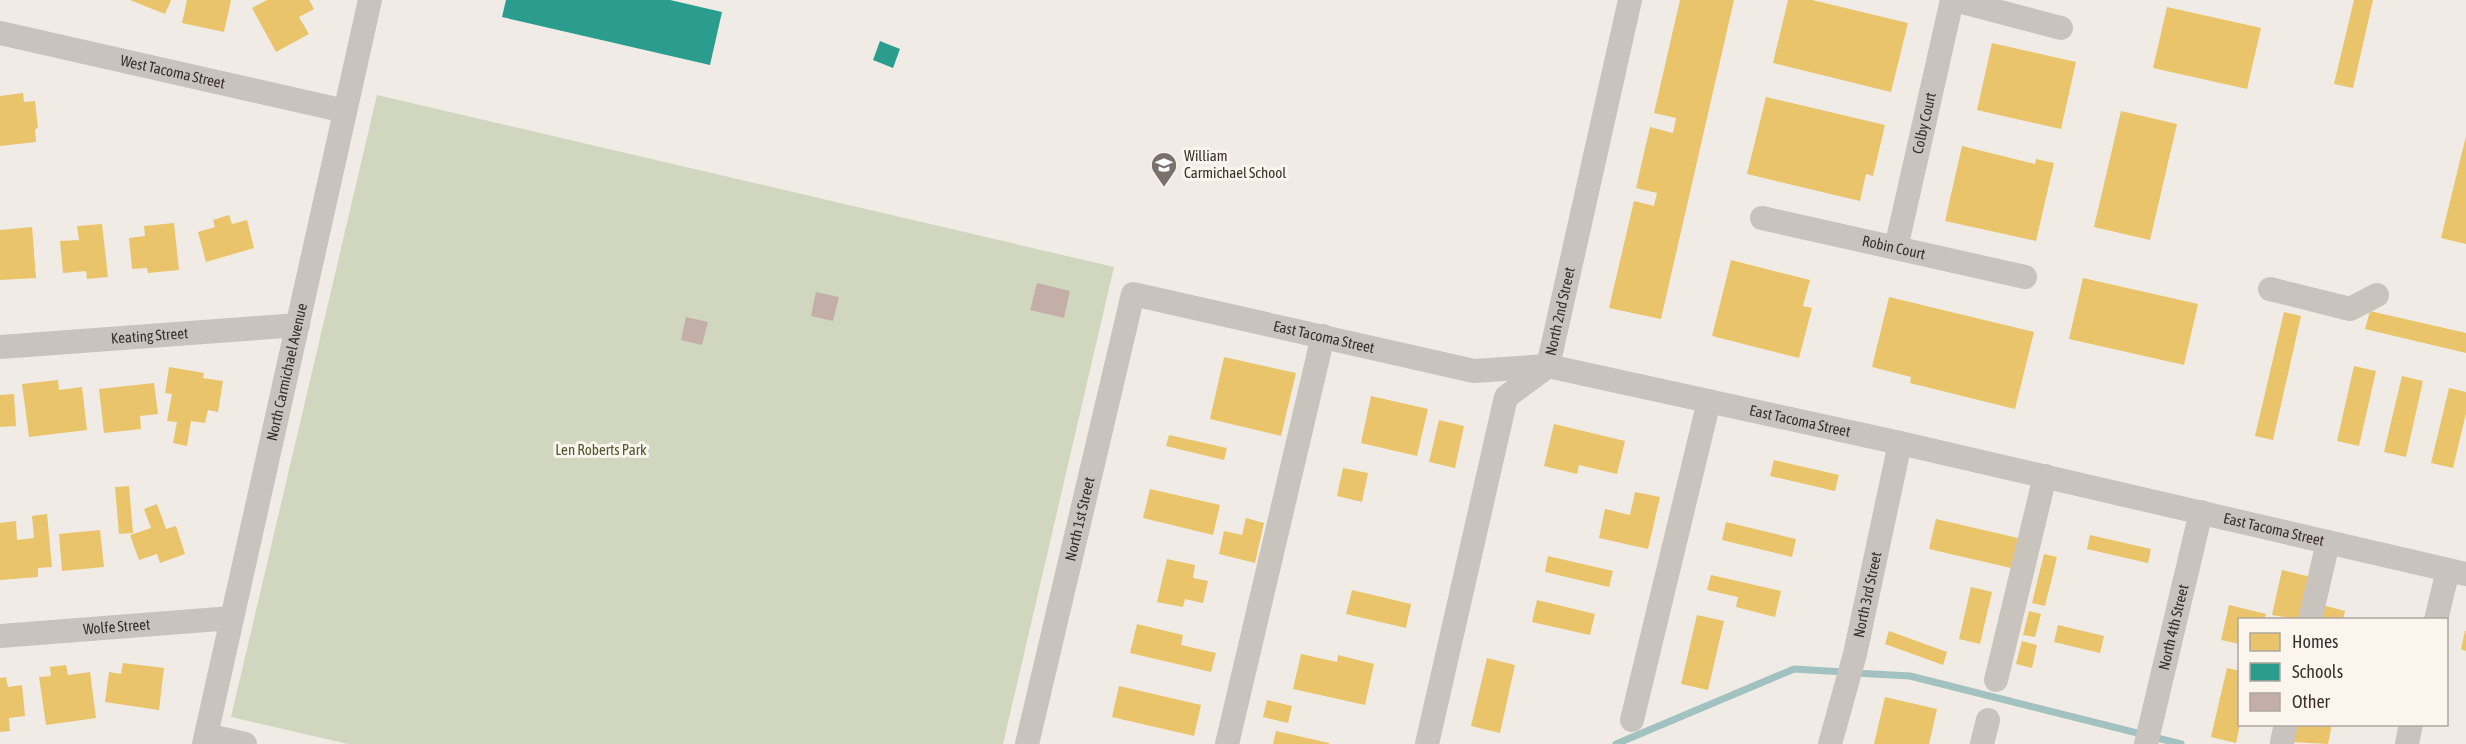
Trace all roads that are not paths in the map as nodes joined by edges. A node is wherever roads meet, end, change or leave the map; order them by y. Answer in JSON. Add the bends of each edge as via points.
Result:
{"nodes":[{"id":1,"x":370,"y":0,"type":"edge"},
{"id":2,"x":1630,"y":0,"type":"edge"},
{"id":3,"x":1953,"y":0,"type":"edge"},
{"id":4,"x":1979,"y":3,"type":"edge"},
{"id":5,"x":2061,"y":28,"type":"dead end"},
{"id":6,"x":0,"y":33,"type":"edge"},
{"id":7,"x":41,"y":42,"type":"junction"},
{"id":8,"x":0,"y":45,"type":"edge"},
{"id":9,"x":345,"y":111,"type":"junction"},
{"id":10,"x":1762,"y":218,"type":"dead end"},
{"id":11,"x":1896,"y":248,"type":"junction"},
{"id":12,"x":2025,"y":277,"type":"dead end"},
{"id":13,"x":2270,"y":289,"type":"dead end"},
{"id":14,"x":1133,"y":294,"type":"joint"},
{"id":15,"x":2377,"y":295,"type":"dead end"},
{"id":16,"x":298,"y":325,"type":"junction"},
{"id":17,"x":1323,"y":336,"type":"junction"},
{"id":18,"x":0,"y":347,"type":"edge"},
{"id":19,"x":1548,"y":366,"type":"junction"},
{"id":20,"x":1709,"y":401,"type":"junction"},
{"id":21,"x":1900,"y":443,"type":"junction"},
{"id":22,"x":2045,"y":476,"type":"junction"},
{"id":23,"x":2201,"y":512,"type":"junction"},
{"id":24,"x":2328,"y":542,"type":"junction"},
{"id":25,"x":2457,"y":572,"type":"edge"},
{"id":26,"x":232,"y":618,"type":"junction"},
{"id":27,"x":2310,"y":618,"type":"edge"},
{"id":28,"x":2437,"y":618,"type":"edge"},
{"id":29,"x":0,"y":636,"type":"edge"},
{"id":30,"x":1996,"y":680,"type":"dead end"},
{"id":31,"x":1632,"y":720,"type":"dead end"},
{"id":32,"x":1988,"y":720,"type":"dead end"},
{"id":33,"x":2411,"y":726,"type":"edge"},
{"id":34,"x":205,"y":739,"type":"edge"},
{"id":35,"x":245,"y":744,"type":"edge"},
{"id":36,"x":1027,"y":744,"type":"edge"},
{"id":37,"x":1227,"y":744,"type":"edge"},
{"id":38,"x":1426,"y":744,"type":"edge"},
{"id":39,"x":1830,"y":744,"type":"edge"},
{"id":40,"x":1982,"y":744,"type":"edge"},
{"id":41,"x":2146,"y":744,"type":"edge"},
{"id":42,"x":2407,"y":744,"type":"edge"}],
"edges":[{"from":1,"to":9,"type":"street","name":"North Carmichael Avenue"},
{"from":2,"to":19,"type":"street","name":"North 2nd Street"},
{"from":3,"to":4,"type":"street"},
{"from":3,"to":11,"type":"street","name":"Colby Court"},
{"from":4,"to":5,"type":"street"},
{"from":6,"to":7,"type":"street","name":"West Tacoma Street"},
{"from":7,"to":8,"type":"street"},
{"from":7,"to":9,"type":"street","name":"West Tacoma Street"},
{"from":9,"to":16,"type":"street","name":"North Carmichael Avenue"},
{"from":10,"to":11,"type":"street","name":"Robin Court"},
{"from":11,"to":12,"type":"street","name":"Robin Court"},
{"from":13,"to":15,"type":"street","via":[[2350,309]]},
{"from":14,"to":17,"type":"street","name":"East Tacoma Street"},
{"from":14,"to":36,"type":"street","name":"North 1st Street"},
{"from":16,"to":18,"type":"street","name":"Keating Street"},
{"from":16,"to":26,"type":"street","name":"North Carmichael Avenue"},
{"from":17,"to":19,"type":"street","name":"East Tacoma Street","via":[[1474,371]]},
{"from":17,"to":37,"type":"street"},
{"from":19,"to":20,"type":"street","name":"East Tacoma Street"},
{"from":19,"to":38,"type":"street","name":"North 2nd Street","via":[[1506,397]]},
{"from":20,"to":21,"type":"street","name":"East Tacoma Street"},
{"from":20,"to":31,"type":"street"},
{"from":21,"to":22,"type":"street","name":"East Tacoma Street"},
{"from":21,"to":39,"type":"street","name":"North 3rd Street","via":[[1855,654]]},
{"from":22,"to":23,"type":"street","name":"East Tacoma Street"},
{"from":22,"to":30,"type":"street"},
{"from":23,"to":24,"type":"street","name":"East Tacoma Street"},
{"from":23,"to":41,"type":"street","name":"North 4th Street"},
{"from":24,"to":25,"type":"street","name":"East Tacoma Street"},
{"from":24,"to":27,"type":"street"},
{"from":25,"to":28,"type":"street"},
{"from":26,"to":29,"type":"street","name":"Wolfe Street"},
{"from":26,"to":34,"type":"street","name":"North Carmichael Avenue"},
{"from":32,"to":40,"type":"street"},
{"from":33,"to":42,"type":"street"},
{"from":34,"to":35,"type":"street"}]}
